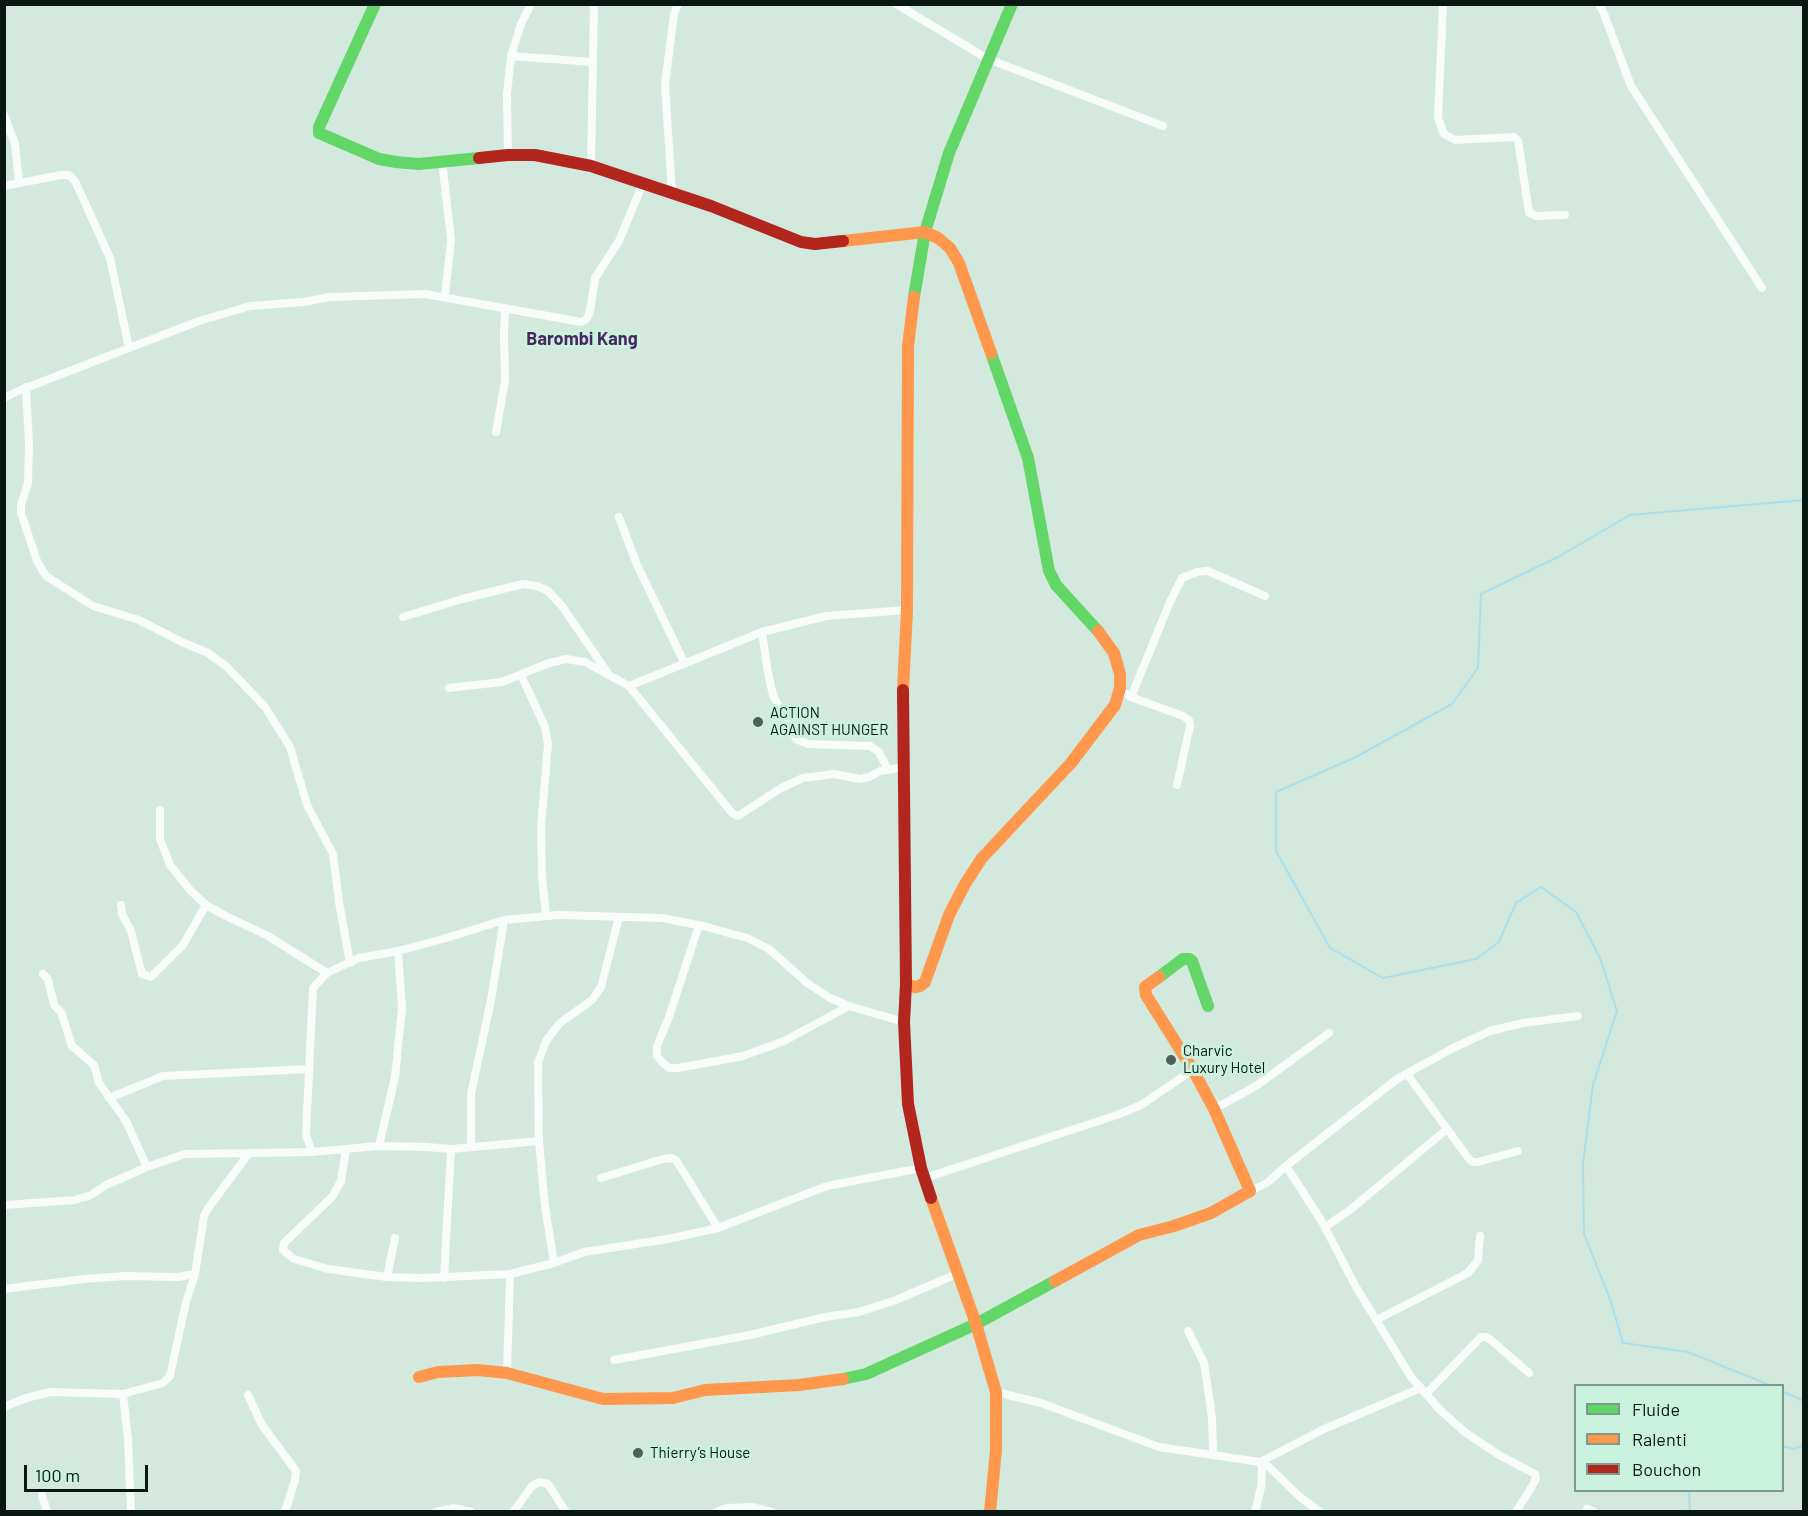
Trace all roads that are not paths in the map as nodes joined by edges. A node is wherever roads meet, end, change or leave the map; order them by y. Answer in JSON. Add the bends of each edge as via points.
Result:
{"nodes":[{"id":1,"x":375,"y":4,"type":"edge"},
{"id":2,"x":531,"y":4,"type":"edge"},
{"id":3,"x":594,"y":4,"type":"edge"},
{"id":4,"x":678,"y":4,"type":"edge"},
{"id":5,"x":896,"y":4,"type":"edge"},
{"id":6,"x":1012,"y":4,"type":"edge"},
{"id":7,"x":1443,"y":4,"type":"edge"},
{"id":8,"x":1599,"y":4,"type":"edge"},
{"id":9,"x":511,"y":56,"type":"junction"},
{"id":10,"x":988,"y":59,"type":"junction"},
{"id":11,"x":592,"y":62,"type":"junction"},
{"id":12,"x":4,"y":115,"type":"edge"},
{"id":13,"x":1163,"y":126,"type":"dead end"},
{"id":14,"x":508,"y":155,"type":"junction"},
{"id":15,"x":442,"y":161,"type":"junction"},
{"id":16,"x":591,"y":166,"type":"junction"},
{"id":17,"x":19,"y":182,"type":"junction"},
{"id":18,"x":643,"y":183,"type":"junction"},
{"id":19,"x":4,"y":186,"type":"edge"},
{"id":20,"x":672,"y":193,"type":"junction"},
{"id":21,"x":1565,"y":215,"type":"dead end"},
{"id":22,"x":925,"y":232,"type":"junction"},
{"id":23,"x":1762,"y":288,"type":"dead end"},
{"id":24,"x":445,"y":297,"type":"junction"},
{"id":25,"x":505,"y":308,"type":"junction"},
{"id":26,"x":129,"y":348,"type":"junction"},
{"id":27,"x":26,"y":387,"type":"junction"},
{"id":28,"x":4,"y":398,"type":"edge"},
{"id":29,"x":496,"y":432,"type":"dead end"},
{"id":30,"x":619,"y":517,"type":"dead end"},
{"id":31,"x":1265,"y":596,"type":"dead end"},
{"id":32,"x":907,"y":610,"type":"junction"},
{"id":33,"x":404,"y":617,"type":"dead end"},
{"id":34,"x":762,"y":632,"type":"junction"},
{"id":35,"x":685,"y":664,"type":"junction"},
{"id":36,"x":609,"y":674,"type":"junction"},
{"id":37,"x":521,"y":675,"type":"junction"},
{"id":38,"x":629,"y":686,"type":"junction"},
{"id":39,"x":449,"y":688,"type":"dead end"},
{"id":40,"x":1120,"y":688,"type":"junction"},
{"id":41,"x":1131,"y":698,"type":"junction"},
{"id":42,"x":904,"y":767,"type":"junction"},
{"id":43,"x":888,"y":770,"type":"junction"},
{"id":44,"x":1177,"y":785,"type":"dead end"},
{"id":45,"x":160,"y":810,"type":"dead end"},
{"id":46,"x":121,"y":905,"type":"dead end"},
{"id":47,"x":206,"y":905,"type":"junction"},
{"id":48,"x":546,"y":916,"type":"junction"},
{"id":49,"x":619,"y":917,"type":"junction"},
{"id":50,"x":504,"y":920,"type":"junction"},
{"id":51,"x":699,"y":925,"type":"junction"},
{"id":52,"x":398,"y":951,"type":"junction"},
{"id":53,"x":350,"y":963,"type":"junction"},
{"id":54,"x":327,"y":973,"type":"junction"},
{"id":55,"x":43,"y":974,"type":"dead end"},
{"id":56,"x":906,"y":984,"type":"junction"},
{"id":57,"x":849,"y":1006,"type":"junction"},
{"id":58,"x":1208,"y":1006,"type":"dead end"},
{"id":59,"x":1578,"y":1016,"type":"dead end"},
{"id":60,"x":904,"y":1022,"type":"junction"},
{"id":61,"x":1329,"y":1033,"type":"dead end"},
{"id":62,"x":309,"y":1069,"type":"junction"},
{"id":63,"x":1193,"y":1070,"type":"junction"},
{"id":64,"x":1407,"y":1074,"type":"junction"},
{"id":65,"x":109,"y":1098,"type":"junction"},
{"id":66,"x":1214,"y":1109,"type":"junction"},
{"id":67,"x":1447,"y":1129,"type":"junction"},
{"id":68,"x":539,"y":1141,"type":"junction"},
{"id":69,"x":379,"y":1146,"type":"junction"},
{"id":70,"x":471,"y":1147,"type":"junction"},
{"id":71,"x":346,"y":1149,"type":"junction"},
{"id":72,"x":451,"y":1149,"type":"junction"},
{"id":73,"x":1518,"y":1151,"type":"dead end"},
{"id":74,"x":312,"y":1152,"type":"junction"},
{"id":75,"x":249,"y":1153,"type":"junction"},
{"id":76,"x":1286,"y":1166,"type":"junction"},
{"id":77,"x":147,"y":1167,"type":"junction"},
{"id":78,"x":923,"y":1173,"type":"junction"},
{"id":79,"x":601,"y":1178,"type":"dead end"},
{"id":80,"x":1250,"y":1191,"type":"junction"},
{"id":81,"x":4,"y":1205,"type":"edge"},
{"id":82,"x":1325,"y":1227,"type":"junction"},
{"id":83,"x":718,"y":1228,"type":"junction"},
{"id":84,"x":1480,"y":1236,"type":"dead end"},
{"id":85,"x":395,"y":1238,"type":"dead end"},
{"id":86,"x":554,"y":1263,"type":"junction"},
{"id":87,"x":958,"y":1273,"type":"junction"},
{"id":88,"x":195,"y":1274,"type":"junction"},
{"id":89,"x":510,"y":1274,"type":"junction"},
{"id":90,"x":387,"y":1277,"type":"junction"},
{"id":91,"x":444,"y":1278,"type":"junction"},
{"id":92,"x":4,"y":1289,"type":"edge"},
{"id":93,"x":1376,"y":1320,"type":"junction"},
{"id":94,"x":976,"y":1324,"type":"junction"},
{"id":95,"x":1188,"y":1331,"type":"dead end"},
{"id":96,"x":614,"y":1360,"type":"dead end"},
{"id":97,"x":507,"y":1373,"type":"junction"},
{"id":98,"x":1529,"y":1373,"type":"dead end"},
{"id":99,"x":418,"y":1377,"type":"dead end"},
{"id":100,"x":1424,"y":1391,"type":"junction"},
{"id":101,"x":996,"y":1392,"type":"junction"},
{"id":102,"x":123,"y":1394,"type":"junction"},
{"id":103,"x":248,"y":1395,"type":"dead end"},
{"id":104,"x":4,"y":1407,"type":"edge"},
{"id":105,"x":1213,"y":1455,"type":"junction"},
{"id":106,"x":1260,"y":1462,"type":"junction"},
{"id":107,"x":42,"y":1496,"type":"dead end"},
{"id":108,"x":46,"y":1512,"type":"edge"},
{"id":109,"x":131,"y":1512,"type":"edge"},
{"id":110,"x":285,"y":1512,"type":"edge"},
{"id":111,"x":436,"y":1512,"type":"edge"},
{"id":112,"x":471,"y":1512,"type":"edge"},
{"id":113,"x":513,"y":1512,"type":"edge"},
{"id":114,"x":566,"y":1512,"type":"edge"},
{"id":115,"x":716,"y":1512,"type":"edge"},
{"id":116,"x":772,"y":1512,"type":"edge"},
{"id":117,"x":990,"y":1512,"type":"edge"},
{"id":118,"x":1255,"y":1512,"type":"edge"},
{"id":119,"x":1320,"y":1512,"type":"edge"},
{"id":120,"x":1516,"y":1512,"type":"edge"}],
"edges":[{"from":1,"to":15,"type":"main road","via":[[319,133],[379,159],[419,164]]},
{"from":2,"to":9,"type":"street"},
{"from":3,"to":11,"type":"street"},
{"from":4,"to":20,"type":"street","via":[[665,84]]},
{"from":5,"to":10,"type":"street"},
{"from":6,"to":10,"type":"main road"},
{"from":7,"to":21,"type":"street","via":[[1438,118],[1444,134],[1455,140],[1514,137],[1518,140],[1529,213]]},
{"from":8,"to":23,"type":"street","via":[[1631,86]]},
{"from":9,"to":11,"type":"street"},
{"from":9,"to":14,"type":"street"},
{"from":10,"to":13,"type":"street"},
{"from":10,"to":22,"type":"main road","via":[[949,153]]},
{"from":11,"to":16,"type":"street"},
{"from":12,"to":17,"type":"street","via":[[15,144]]},
{"from":14,"to":15,"type":"main road"},
{"from":14,"to":16,"type":"main road","via":[[535,155]]},
{"from":15,"to":24,"type":"street","via":[[451,240]]},
{"from":16,"to":18,"type":"main road"},
{"from":17,"to":19,"type":"street"},
{"from":17,"to":26,"type":"street","via":[[61,175],[75,181],[110,258]]},
{"from":18,"to":20,"type":"main road"},
{"from":18,"to":25,"type":"street","via":[[619,241],[595,278],[587,319],[581,322]]},
{"from":20,"to":22,"type":"main road","via":[[801,242],[815,244]]},
{"from":22,"to":32,"type":"main road","via":[[908,346]]},
{"from":22,"to":40,"type":"main road","via":[[950,248],[959,263],[1028,458],[1049,572],[1114,653]]},
{"from":24,"to":25,"type":"street"},
{"from":24,"to":26,"type":"street","via":[[330,297],[250,306]]},
{"from":25,"to":29,"type":"street","via":[[505,381]]},
{"from":26,"to":27,"type":"street"},
{"from":27,"to":28,"type":"street"},
{"from":27,"to":53,"type":"street","via":[[28,483],[21,513],[46,576],[93,606],[139,620],[208,653],[265,707],[290,747],[307,805],[333,854]]},
{"from":30,"to":35,"type":"street","via":[[637,565]]},
{"from":31,"to":41,"type":"street","via":[[1208,571],[1182,578]]},
{"from":32,"to":34,"type":"street","via":[[826,616]]},
{"from":32,"to":42,"type":"main road"},
{"from":33,"to":36,"type":"street","via":[[523,584],[537,586],[562,606]]},
{"from":34,"to":35,"type":"street"},
{"from":34,"to":43,"type":"street","via":[[773,695],[796,739],[808,744],[870,746],[879,752]]},
{"from":35,"to":38,"type":"street"},
{"from":36,"to":37,"type":"street","via":[[585,662],[566,659]]},
{"from":36,"to":38,"type":"street"},
{"from":37,"to":39,"type":"street","via":[[502,682]]},
{"from":37,"to":48,"type":"street","via":[[545,726],[548,744],[541,827]]},
{"from":38,"to":43,"type":"street","via":[[738,816],[803,778],[834,774],[860,778]]},
{"from":40,"to":41,"type":"street"},
{"from":40,"to":56,"type":"main road","via":[[1114,705],[1071,763],[982,858],[948,915],[925,982],[915,987]]},
{"from":41,"to":44,"type":"street","via":[[1189,720]]},
{"from":42,"to":43,"type":"street"},
{"from":42,"to":56,"type":"main road"},
{"from":45,"to":47,"type":"street","via":[[160,839],[170,865]]},
{"from":46,"to":47,"type":"street","via":[[142,974],[151,977],[183,945]]},
{"from":47,"to":54,"type":"street","via":[[268,936]]},
{"from":48,"to":49,"type":"street"},
{"from":48,"to":50,"type":"street"},
{"from":49,"to":51,"type":"street","via":[[662,918]]},
{"from":49,"to":68,"type":"street","via":[[601,987],[592,1000],[560,1023],[546,1041],[538,1063]]},
{"from":50,"to":52,"type":"street"},
{"from":50,"to":70,"type":"street","via":[[471,1094]]},
{"from":51,"to":57,"type":"street","via":[[747,938],[769,949],[807,983]]},
{"from":51,"to":57,"type":"street","via":[[657,1046],[657,1056],[669,1068],[743,1056],[784,1041]]},
{"from":52,"to":53,"type":"street"},
{"from":52,"to":69,"type":"street","via":[[402,1008],[396,1065]]},
{"from":53,"to":54,"type":"street"},
{"from":54,"to":62,"type":"street","via":[[314,988]]},
{"from":55,"to":65,"type":"street","via":[[72,1046],[94,1065]]},
{"from":56,"to":60,"type":"main road"},
{"from":57,"to":60,"type":"street"},
{"from":58,"to":63,"type":"main road","via":[[1188,959],[1145,987],[1146,995]]},
{"from":59,"to":64,"type":"street","via":[[1490,1031]]},
{"from":60,"to":78,"type":"main road","via":[[908,1104]]},
{"from":61,"to":66,"type":"street","via":[[1256,1086]]},
{"from":62,"to":65,"type":"street","via":[[163,1076]]},
{"from":62,"to":74,"type":"street","via":[[306,1135]]},
{"from":63,"to":66,"type":"main road"},
{"from":63,"to":78,"type":"street","via":[[1141,1105],[1116,1115]]},
{"from":64,"to":67,"type":"street"},
{"from":64,"to":76,"type":"street"},
{"from":65,"to":77,"type":"street","via":[[126,1121]]},
{"from":66,"to":80,"type":"main road"},
{"from":67,"to":73,"type":"street","via":[[1473,1162]]},
{"from":67,"to":82,"type":"street"},
{"from":68,"to":70,"type":"street"},
{"from":68,"to":86,"type":"street"},
{"from":69,"to":71,"type":"street"},
{"from":69,"to":72,"type":"street"},
{"from":70,"to":72,"type":"street"},
{"from":71,"to":74,"type":"street"},
{"from":71,"to":90,"type":"street","via":[[341,1181],[332,1197],[284,1243],[283,1250],[294,1259],[328,1269]]},
{"from":72,"to":91,"type":"street"},
{"from":74,"to":75,"type":"street"},
{"from":75,"to":77,"type":"street","via":[[185,1154]]},
{"from":75,"to":88,"type":"street","via":[[208,1207]]},
{"from":76,"to":80,"type":"street","via":[[1267,1183]]},
{"from":76,"to":82,"type":"street"},
{"from":77,"to":81,"type":"street","via":[[75,1200]]},
{"from":78,"to":83,"type":"street","via":[[826,1185]]},
{"from":78,"to":87,"type":"main road"},
{"from":79,"to":83,"type":"street","via":[[663,1159],[676,1160]]},
{"from":80,"to":94,"type":"main road","via":[[1211,1213],[1139,1234]]},
{"from":82,"to":93,"type":"street"},
{"from":83,"to":86,"type":"street","via":[[584,1252]]},
{"from":84,"to":93,"type":"street","via":[[1478,1260],[1468,1273]]},
{"from":85,"to":90,"type":"street"},
{"from":86,"to":89,"type":"street"},
{"from":87,"to":94,"type":"main road"},
{"from":87,"to":96,"type":"street","via":[[859,1312]]},
{"from":88,"to":92,"type":"street","via":[[84,1278]]},
{"from":88,"to":102,"type":"street","via":[[170,1376],[163,1383]]},
{"from":89,"to":91,"type":"street"},
{"from":89,"to":97,"type":"street"},
{"from":90,"to":91,"type":"street"},
{"from":93,"to":100,"type":"street"},
{"from":94,"to":97,"type":"main road","via":[[866,1374],[799,1385],[705,1390],[673,1398],[603,1399]]},
{"from":94,"to":101,"type":"main road"},
{"from":95,"to":105,"type":"street","via":[[1204,1363]]},
{"from":97,"to":99,"type":"main road","via":[[478,1370]]},
{"from":98,"to":100,"type":"street","via":[[1491,1340],[1481,1337]]},
{"from":100,"to":106,"type":"street","via":[[1323,1429]]},
{"from":100,"to":120,"type":"street","via":[[1466,1433],[1535,1474],[1534,1483]]},
{"from":101,"to":105,"type":"street","via":[[1041,1403],[1159,1447]]},
{"from":101,"to":117,"type":"main road"},
{"from":102,"to":104,"type":"street","via":[[50,1392]]},
{"from":102,"to":109,"type":"street"},
{"from":103,"to":110,"type":"street","via":[[262,1425],[296,1471]]},
{"from":105,"to":106,"type":"street"},
{"from":106,"to":118,"type":"street","via":[[1261,1487]]},
{"from":106,"to":119,"type":"street"},
{"from":107,"to":108,"type":"street"},
{"from":111,"to":112,"type":"street","via":[[453,1508]]},
{"from":113,"to":114,"type":"street","via":[[539,1482],[548,1484]]},
{"from":115,"to":116,"type":"street","via":[[753,1507]]}]}
